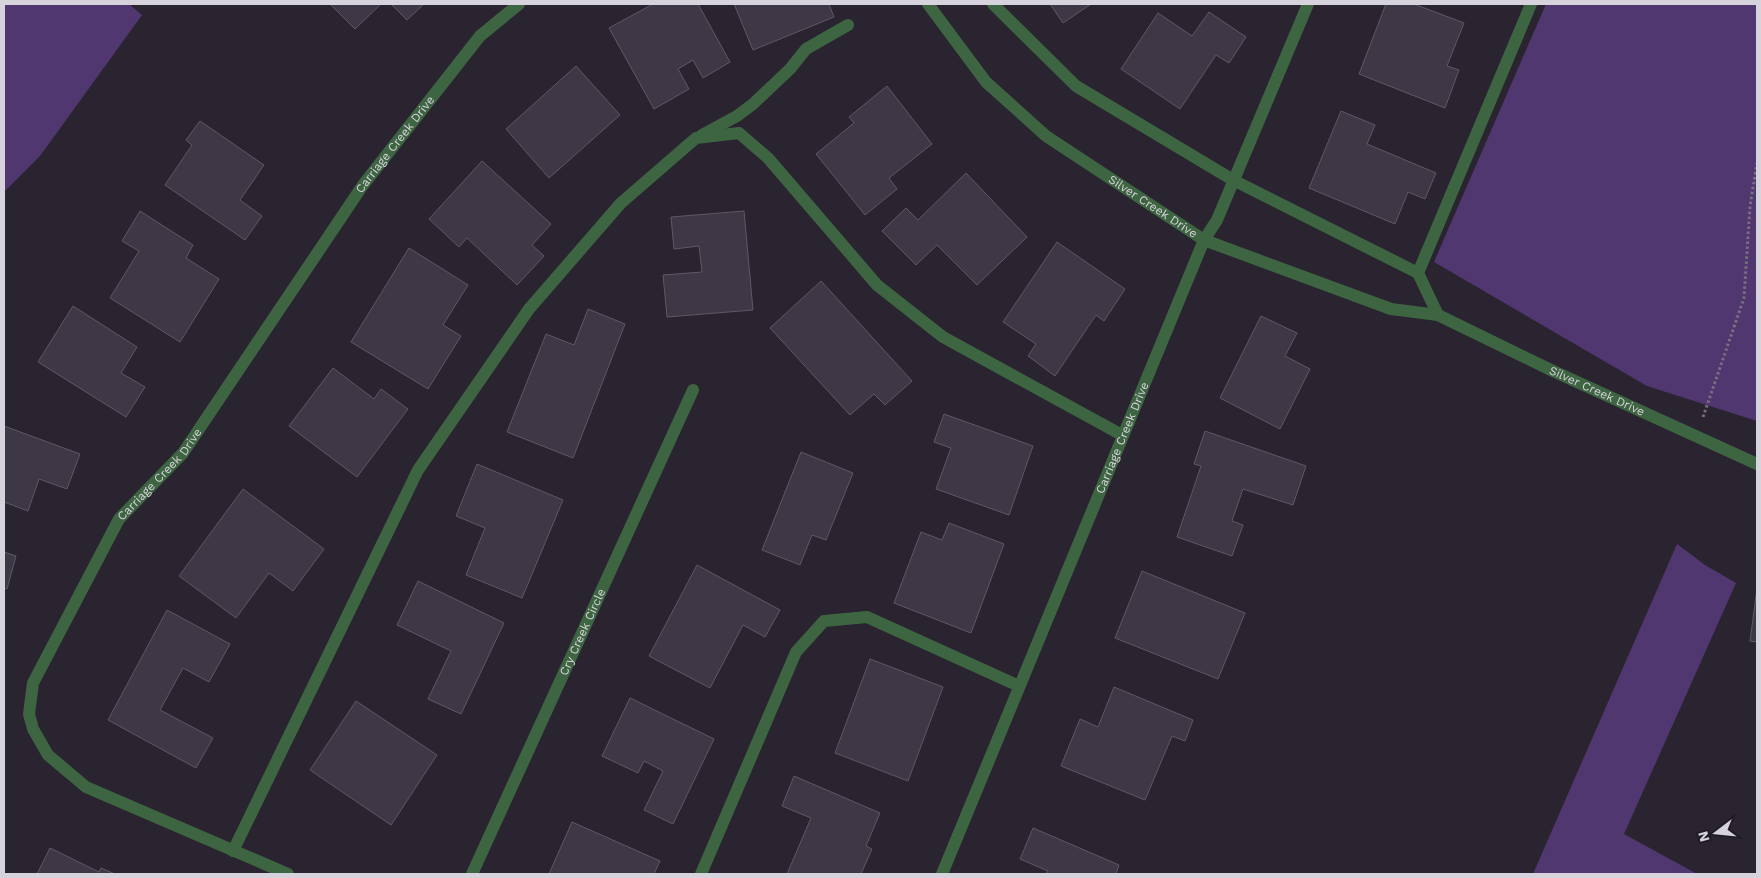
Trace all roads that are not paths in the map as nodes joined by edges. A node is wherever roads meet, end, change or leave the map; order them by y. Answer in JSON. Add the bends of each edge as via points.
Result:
{"nodes":[{"id":1,"x":519,"y":4,"type":"edge"},
{"id":2,"x":928,"y":4,"type":"edge"},
{"id":3,"x":993,"y":4,"type":"edge"},
{"id":4,"x":1308,"y":4,"type":"edge"},
{"id":5,"x":1532,"y":4,"type":"edge"},
{"id":6,"x":848,"y":26,"type":"dead end"},
{"id":7,"x":696,"y":138,"type":"junction"},
{"id":8,"x":1233,"y":180,"type":"junction"},
{"id":9,"x":1204,"y":240,"type":"junction"},
{"id":10,"x":1418,"y":273,"type":"junction"},
{"id":11,"x":1438,"y":315,"type":"junction"},
{"id":12,"x":693,"y":390,"type":"dead end"},
{"id":13,"x":1122,"y":436,"type":"junction"},
{"id":14,"x":1757,"y":464,"type":"edge"},
{"id":15,"x":1020,"y":686,"type":"junction"},
{"id":16,"x":233,"y":851,"type":"junction"},
{"id":17,"x":288,"y":874,"type":"edge"},
{"id":18,"x":472,"y":874,"type":"edge"},
{"id":19,"x":700,"y":874,"type":"edge"},
{"id":20,"x":942,"y":874,"type":"edge"}],
"edges":[{"from":1,"to":16,"type":"street","name":"Carriage Creek Drive","via":[[480,36],[363,185],[183,452],[119,519],[33,683],[29,714],[33,729],[48,755],[60,766],[86,787]]},
{"from":2,"to":9,"type":"street","name":"Silver Creek Drive","via":[[986,82],[1046,136]]},
{"from":3,"to":8,"type":"street","via":[[1076,86]]},
{"from":4,"to":8,"type":"street","name":"Carriage Creek Drive"},
{"from":5,"to":10,"type":"street"},
{"from":6,"to":7,"type":"street","via":[[806,48],[790,69],[737,116]]},
{"from":7,"to":13,"type":"street","via":[[739,133],[768,158],[877,284],[943,337]]},
{"from":7,"to":16,"type":"street","via":[[621,203],[529,309],[418,470]]},
{"from":8,"to":9,"type":"street","name":"Carriage Creek Drive","via":[[1217,220]]},
{"from":8,"to":10,"type":"street"},
{"from":9,"to":11,"type":"street","name":"Silver Creek Drive","via":[[1391,309]]},
{"from":9,"to":13,"type":"street","name":"Carriage Creek Drive"},
{"from":10,"to":11,"type":"street"},
{"from":11,"to":14,"type":"street","name":"Silver Creek Drive"},
{"from":12,"to":18,"type":"street","name":"Cry Creek Circle"},
{"from":13,"to":15,"type":"street","name":"Carriage Creek Drive"},
{"from":15,"to":19,"type":"street","via":[[867,617],[824,621],[796,652]]},
{"from":15,"to":20,"type":"street","name":"Carriage Creek Drive"},
{"from":16,"to":17,"type":"street","name":"Carriage Creek Drive"}]}
